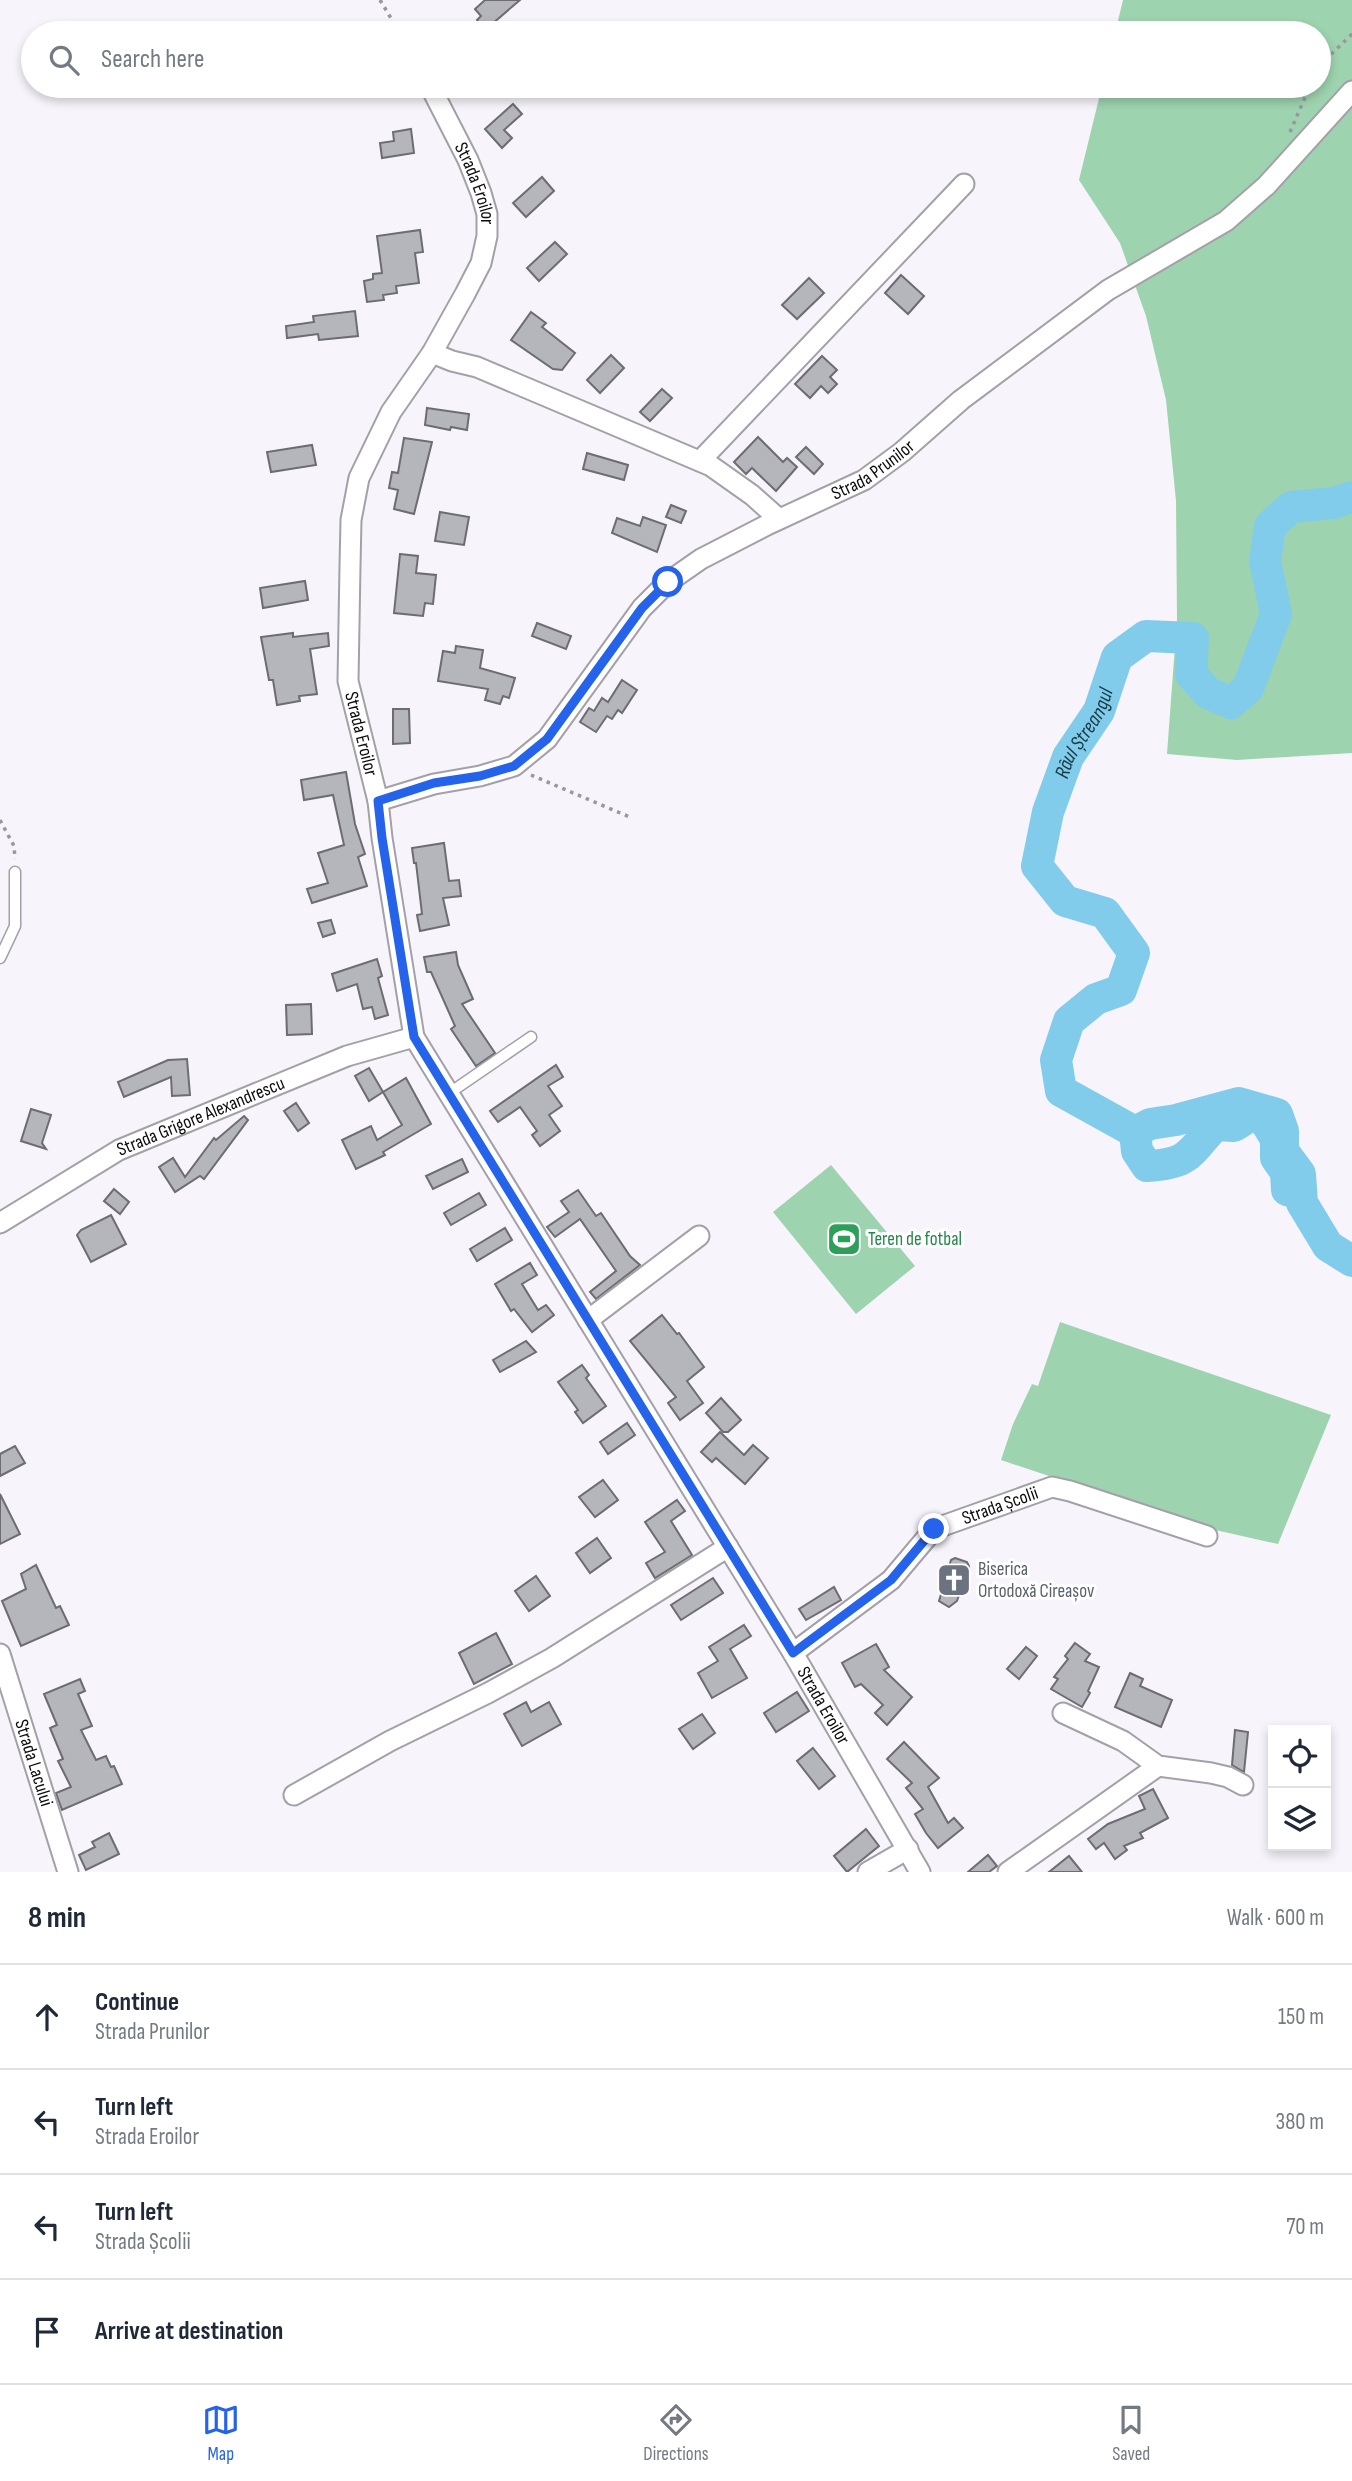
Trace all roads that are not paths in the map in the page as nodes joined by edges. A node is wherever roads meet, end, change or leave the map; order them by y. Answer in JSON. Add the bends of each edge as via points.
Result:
{"nodes":[{"id":1,"x":1352,"y":91,"type":"edge"},
{"id":2,"x":436,"y":98,"type":"edge"},
{"id":3,"x":964,"y":184,"type":"dead end"},
{"id":4,"x":432,"y":353,"type":"junction"},
{"id":5,"x":700,"y":461,"type":"junction"},
{"id":6,"x":779,"y":519,"type":"junction"},
{"id":7,"x":378,"y":801,"type":"junction"},
{"id":8,"x":15,"y":872,"type":"road end"},
{"id":9,"x":0,"y":958,"type":"edge"},
{"id":10,"x":414,"y":1037,"type":"junction"},
{"id":11,"x":531,"y":1037,"type":"dead end"},
{"id":12,"x":448,"y":1094,"type":"junction"},
{"id":13,"x":0,"y":1223,"type":"edge"},
{"id":14,"x":699,"y":1236,"type":"dead end"},
{"id":15,"x":589,"y":1320,"type":"junction"},
{"id":16,"x":1207,"y":1535,"type":"dead end"},
{"id":17,"x":728,"y":1547,"type":"junction"},
{"id":18,"x":793,"y":1653,"type":"junction"},
{"id":19,"x":0,"y":1654,"type":"edge"},
{"id":20,"x":1063,"y":1713,"type":"dead end"},
{"id":21,"x":1158,"y":1766,"type":"junction"},
{"id":22,"x":1243,"y":1785,"type":"dead end"},
{"id":23,"x":294,"y":1795,"type":"dead end"},
{"id":24,"x":908,"y":1849,"type":"junction"},
{"id":25,"x":68,"y":1872,"type":"edge"},
{"id":26,"x":868,"y":1872,"type":"edge"},
{"id":27,"x":920,"y":1872,"type":"edge"},
{"id":28,"x":1009,"y":1872,"type":"edge"}],
"edges":[{"from":1,"to":6,"type":"street","name":"Strada Prunilor","via":[[1266,186],[1226,221],[1108,290],[961,400],[864,480]]},
{"from":2,"to":4,"type":"street","name":"Strada Eroilor","via":[[481,193],[487,236],[481,262]]},
{"from":3,"to":5,"type":"street"},
{"from":4,"to":5,"type":"street","via":[[477,367]]},
{"from":4,"to":7,"type":"street","name":"Strada Eroilor","via":[[391,412],[364,467],[351,520],[348,681]]},
{"from":5,"to":6,"type":"street"},
{"from":6,"to":7,"type":"street","name":"Strada Prunilor","via":[[701,559],[668,582],[642,608],[547,739],[514,766]]},
{"from":7,"to":10,"type":"street","name":"Strada Eroilor"},
{"from":8,"to":9,"type":"lane","via":[[15,926]]},
{"from":10,"to":12,"type":"street","name":"Strada Eroilor"},
{"from":10,"to":13,"type":"street","name":"Strada Grigore Alexandrescu","via":[[347,1056],[119,1150]]},
{"from":11,"to":12,"type":"lane"},
{"from":12,"to":15,"type":"street","name":"Strada Eroilor"},
{"from":14,"to":15,"type":"street"},
{"from":15,"to":17,"type":"street","name":"Strada Eroilor"},
{"from":16,"to":18,"type":"street","name":"Strada Școlii","via":[[1052,1487],[934,1529],[891,1580]]},
{"from":17,"to":18,"type":"street","name":"Strada Eroilor"},
{"from":17,"to":23,"type":"street","via":[[552,1658]]},
{"from":18,"to":24,"type":"street","name":"Strada Eroilor"},
{"from":19,"to":25,"type":"street","name":"Strada Lacului"},
{"from":20,"to":21,"type":"street","via":[[1123,1741]]},
{"from":21,"to":22,"type":"street","via":[[1211,1773]]},
{"from":21,"to":28,"type":"street"},
{"from":24,"to":26,"type":"street"},
{"from":24,"to":27,"type":"street","name":"Strada Eroilor"}]}
